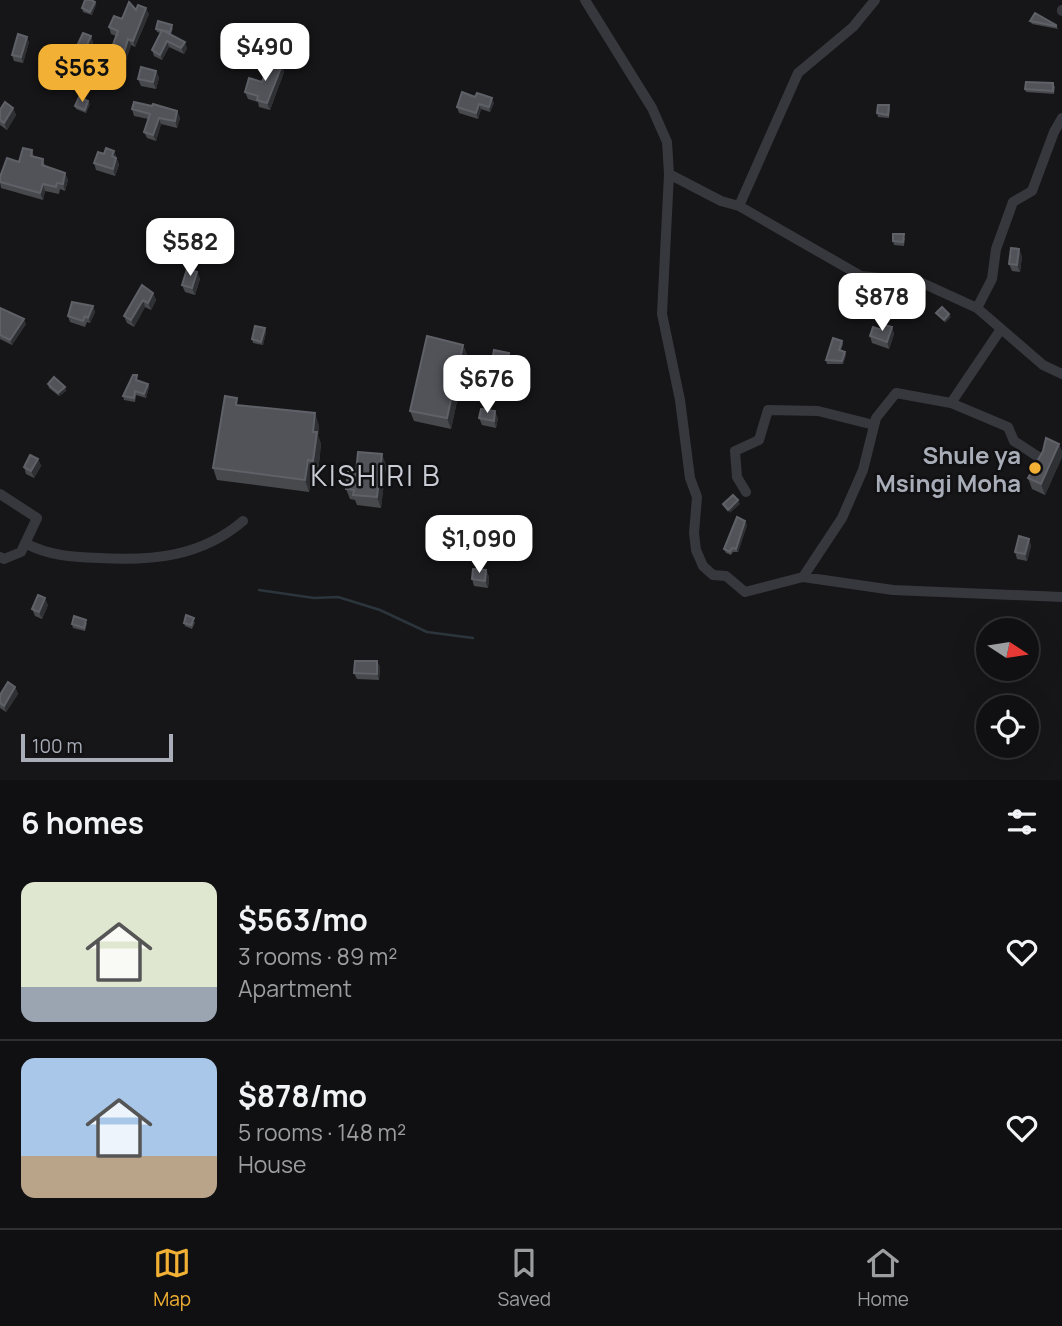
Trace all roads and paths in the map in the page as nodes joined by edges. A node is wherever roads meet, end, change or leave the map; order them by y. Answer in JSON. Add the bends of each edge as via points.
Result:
{"nodes":[{"id":1,"x":585,"y":0,"type":"edge"},
{"id":2,"x":875,"y":0,"type":"edge"},
{"id":3,"x":1062,"y":118,"type":"edge"},
{"id":4,"x":669,"y":174,"type":"junction"},
{"id":5,"x":739,"y":206,"type":"junction"},
{"id":6,"x":977,"y":308,"type":"junction"},
{"id":7,"x":1001,"y":329,"type":"junction"},
{"id":8,"x":1062,"y":374,"type":"edge"},
{"id":9,"x":951,"y":403,"type":"junction"},
{"id":10,"x":874,"y":425,"type":"junction"},
{"id":11,"x":1040,"y":458,"type":"edge"},
{"id":12,"x":746,"y":492,"type":"dead end"},
{"id":13,"x":0,"y":494,"type":"edge"},
{"id":14,"x":243,"y":521,"type":"dead end"},
{"id":15,"x":25,"y":543,"type":"junction"},
{"id":16,"x":0,"y":557,"type":"edge"},
{"id":17,"x":803,"y":577,"type":"junction"},
{"id":18,"x":1062,"y":597,"type":"edge"}],
"edges":[{"from":1,"to":4,"type":"street","via":[[652,108],[667,142]]},
{"from":2,"to":5,"type":"street","via":[[853,27],[798,73]]},
{"from":3,"to":6,"type":"street","via":[[1032,191],[1013,202],[996,249],[992,279]]},
{"from":4,"to":5,"type":"street"},
{"from":4,"to":17,"type":"street","via":[[662,314],[697,497],[696,550],[713,575],[726,576],[745,593]]},
{"from":5,"to":6,"type":"street","via":[[861,275],[920,282]]},
{"from":6,"to":7,"type":"street"},
{"from":7,"to":8,"type":"street","via":[[1043,365]]},
{"from":7,"to":9,"type":"street"},
{"from":9,"to":10,"type":"street","via":[[896,393]]},
{"from":9,"to":11,"type":"street","via":[[1008,427],[1014,441]]},
{"from":10,"to":12,"type":"street","via":[[818,411],[768,410],[759,440],[735,451],[737,477]]},
{"from":10,"to":17,"type":"street","via":[[863,471],[842,518]]},
{"from":13,"to":15,"type":"street","via":[[37,518]]},
{"from":14,"to":15,"type":"street","via":[[205,546],[155,559],[43,553]]},
{"from":15,"to":16,"type":"street","via":[[21,552]]},
{"from":17,"to":18,"type":"street","via":[[893,590]]}]}
